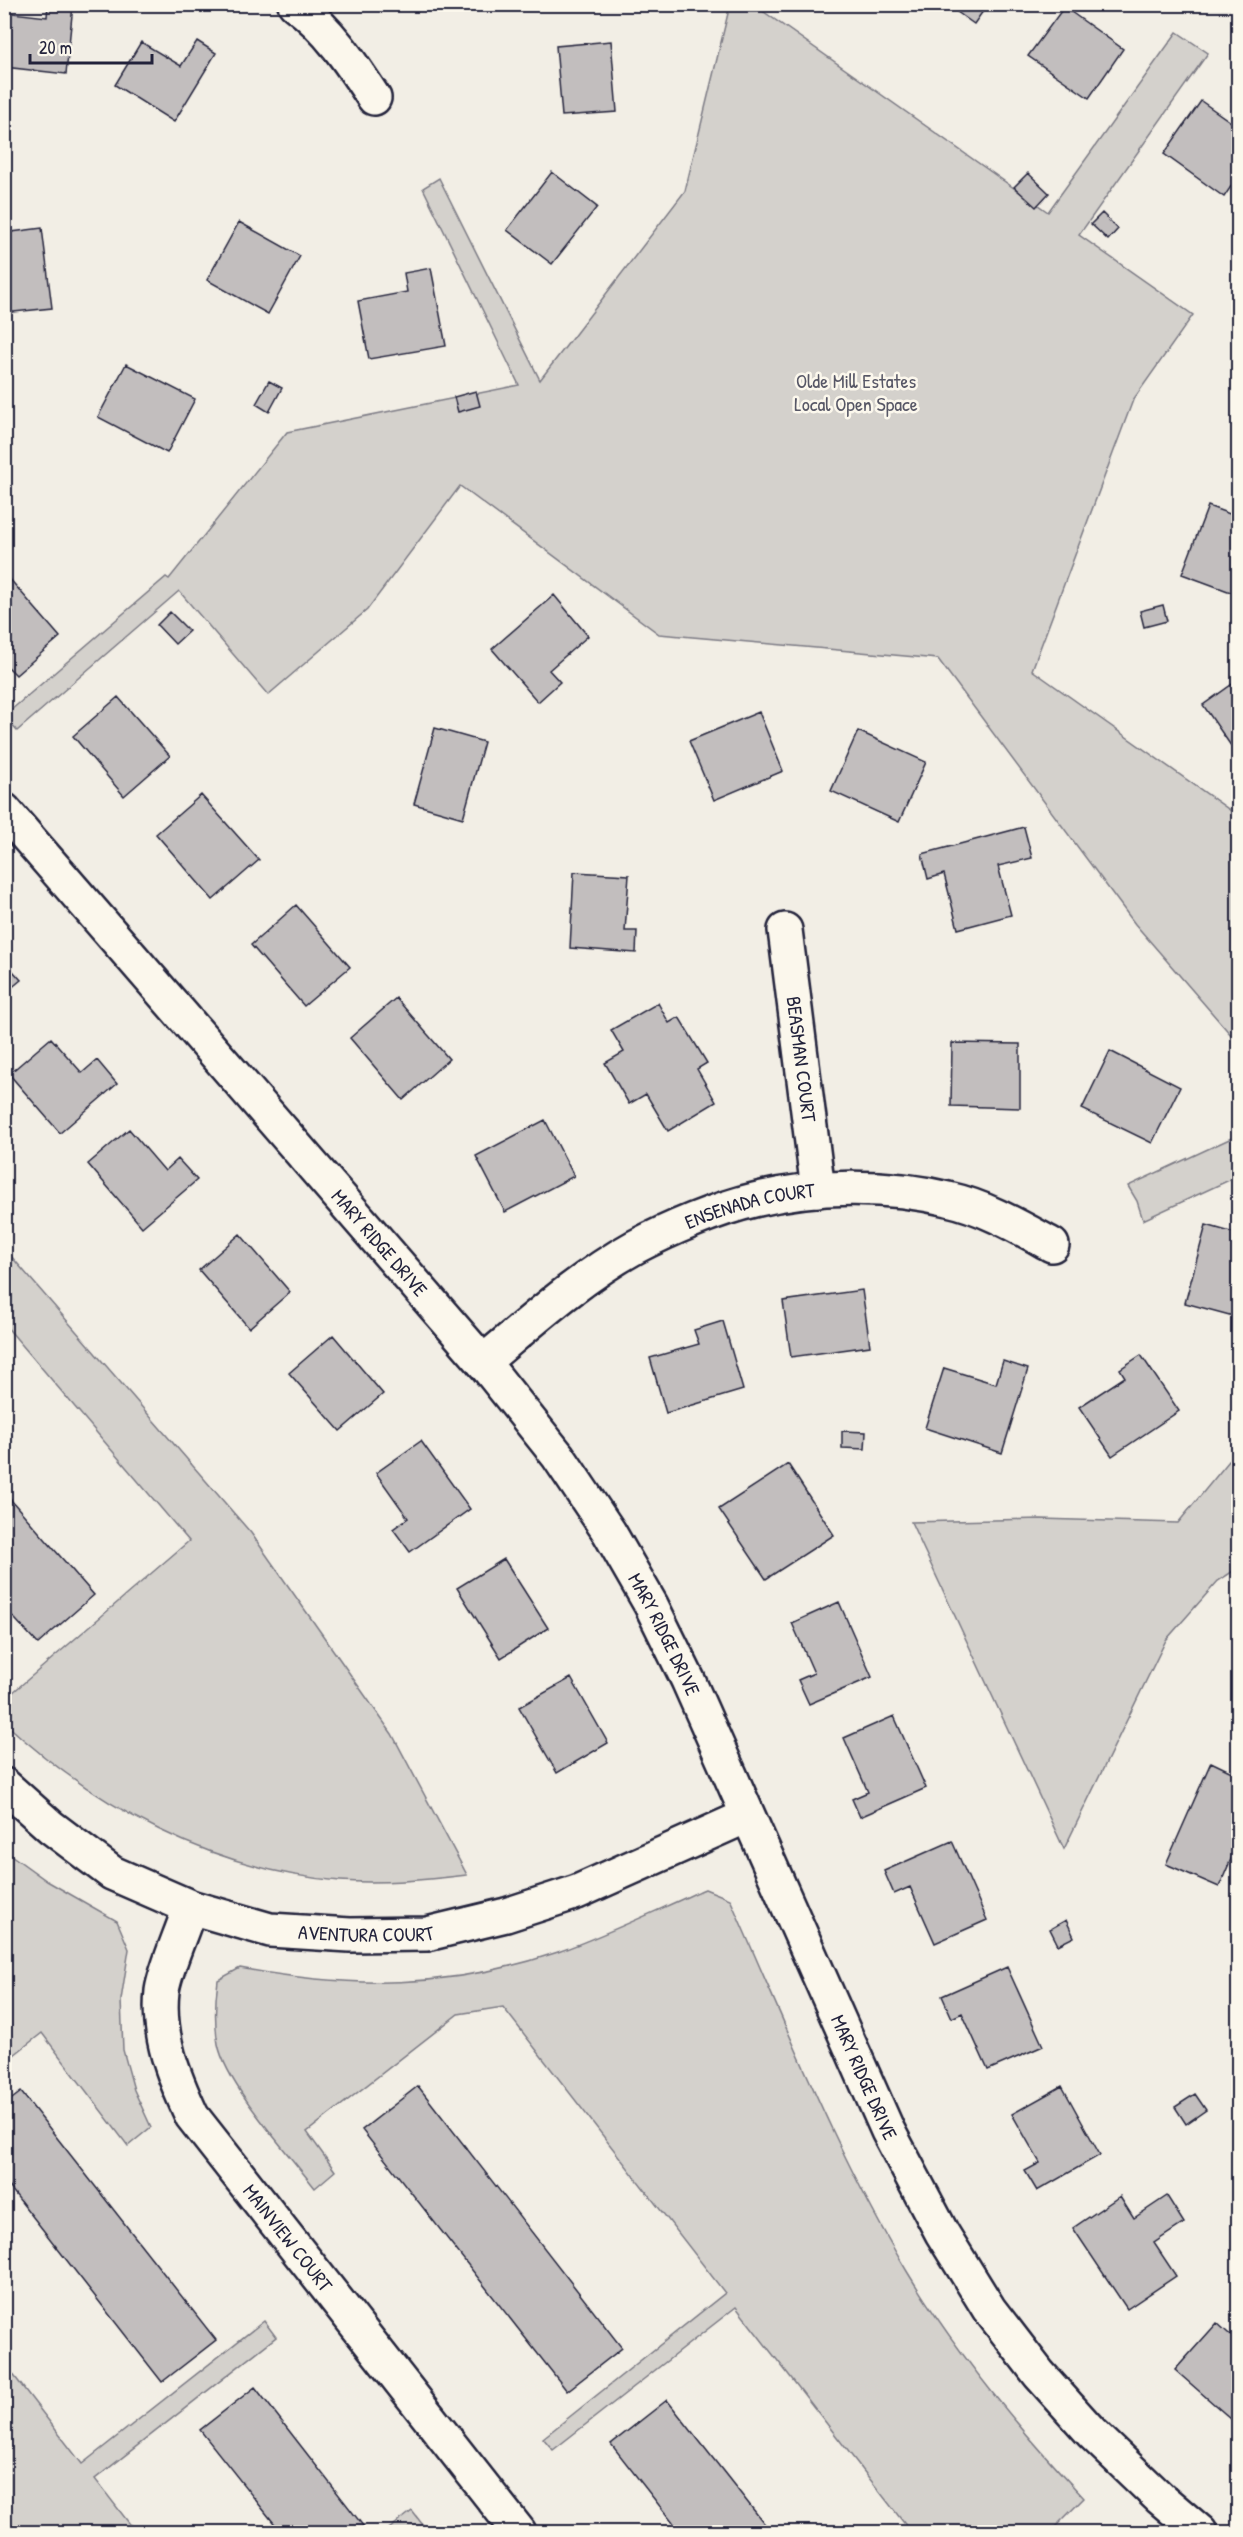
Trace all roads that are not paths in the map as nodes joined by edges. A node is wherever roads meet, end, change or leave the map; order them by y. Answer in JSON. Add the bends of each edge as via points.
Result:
{"nodes":[{"id":1,"x":295,"y":4,"type":"edge"},
{"id":2,"x":374,"y":98,"type":"dead end"},
{"id":3,"x":4,"y":810,"type":"edge"},
{"id":4,"x":785,"y":930,"type":"dead end"},
{"id":5,"x":818,"y":1190,"type":"junction"},
{"id":6,"x":1052,"y":1245,"type":"dead end"},
{"id":7,"x":483,"y":1362,"type":"junction"},
{"id":8,"x":4,"y":1785,"type":"edge"},
{"id":9,"x":747,"y":1816,"type":"junction"},
{"id":10,"x":190,"y":1907,"type":"junction"},
{"id":11,"x":519,"y":2532,"type":"edge"},
{"id":12,"x":1200,"y":2532,"type":"edge"}],
"edges":[{"from":1,"to":2,"type":"street","via":[[345,53]]},
{"from":3,"to":7,"type":"street","name":"MARY RIDGE DRIVE"},
{"from":4,"to":5,"type":"street","name":"BEASMAN COURT"},
{"from":5,"to":6,"type":"street","name":"ENSENADA COURT","via":[[891,1190],[949,1199],[1002,1218]]},
{"from":5,"to":7,"type":"street","name":"ENSENADA COURT","via":[[753,1200],[635,1248],[572,1289]]},
{"from":7,"to":9,"type":"street","name":"MARY RIDGE DRIVE","via":[[558,1456],[609,1532],[688,1680]]},
{"from":8,"to":10,"type":"street","name":"AVENTURA COURT","via":[[112,1873]]},
{"from":9,"to":10,"type":"street","name":"AVENTURA COURT","via":[[576,1892],[506,1916],[427,1934],[270,1930]]},
{"from":9,"to":12,"type":"street","name":"MARY RIDGE DRIVE","via":[[888,2131],[942,2233],[989,2309],[1039,2374],[1092,2433]]},
{"from":10,"to":11,"type":"street","name":"MAINVIEW COURT","via":[[162,1990],[162,2031],[173,2073],[192,2116]]}]}
